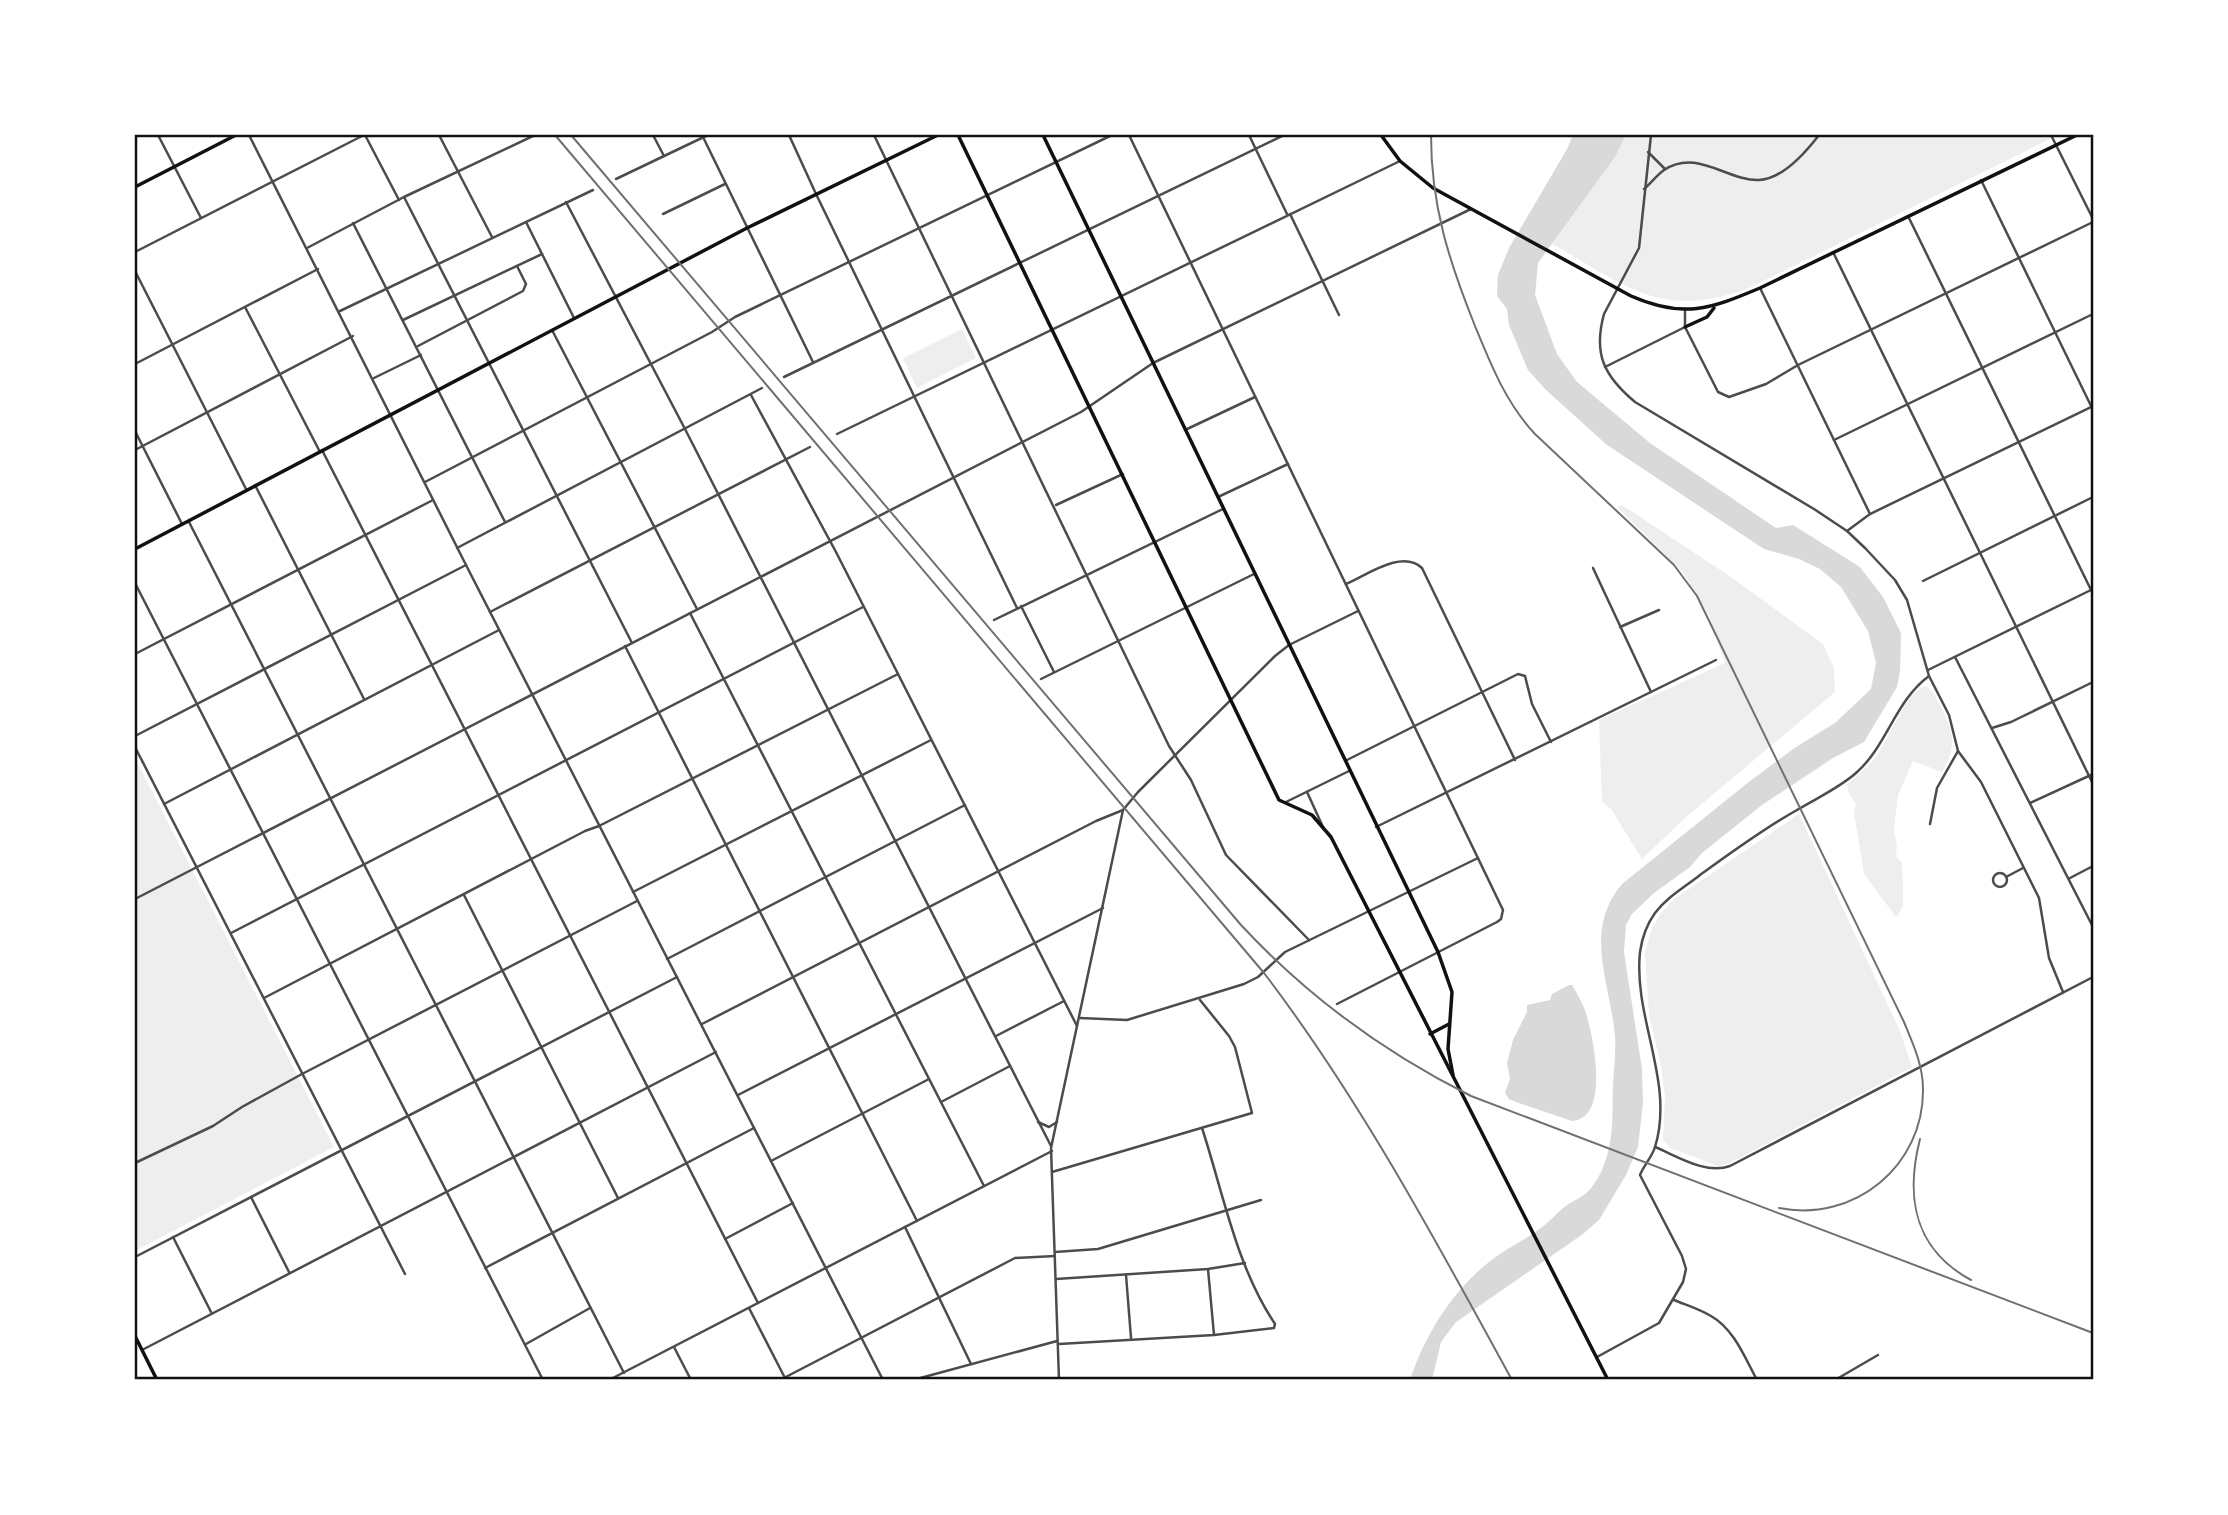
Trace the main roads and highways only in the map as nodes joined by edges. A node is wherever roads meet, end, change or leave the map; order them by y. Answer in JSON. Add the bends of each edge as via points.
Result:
{"nodes":[{"id":1,"x":236,"y":135,"type":"edge"},
{"id":2,"x":938,"y":135,"type":"edge"},
{"id":3,"x":958,"y":135,"type":"edge"},
{"id":4,"x":1043,"y":135,"type":"edge"},
{"id":5,"x":1381,"y":135,"type":"edge"},
{"id":6,"x":2077,"y":135,"type":"edge"},
{"id":7,"x":135,"y":187,"type":"edge"},
{"id":8,"x":1715,"y":307,"type":"junction"},
{"id":9,"x":1685,"y":327,"type":"road end"},
{"id":10,"x":135,"y":550,"type":"edge"},
{"id":11,"x":1449,"y":1024,"type":"junction"},
{"id":12,"x":1430,"y":1034,"type":"junction"},
{"id":13,"x":1454,"y":1081,"type":"junction"},
{"id":14,"x":135,"y":1336,"type":"edge"},
{"id":15,"x":157,"y":1380,"type":"edge"},
{"id":16,"x":1608,"y":1380,"type":"edge"}],
"edges":[{"from":1,"to":7,"type":"main road"},
{"from":2,"to":10,"type":"main road","via":[[747,228]]},
{"from":3,"to":12,"type":"main road","via":[[1279,800],[1312,815],[1324,829]]},
{"from":4,"to":11,"type":"main road","via":[[1438,952],[1451,986]]},
{"from":5,"to":8,"type":"main road","via":[[1400,161],[1433,188],[1617,288],[1651,304]]},
{"from":6,"to":8,"type":"main road"},
{"from":8,"to":9,"type":"main road","via":[[1707,317]]},
{"from":11,"to":12,"type":"main road"},
{"from":11,"to":13,"type":"main road"},
{"from":12,"to":13,"type":"main road"},
{"from":13,"to":16,"type":"main road"},
{"from":14,"to":15,"type":"main road"}]}
